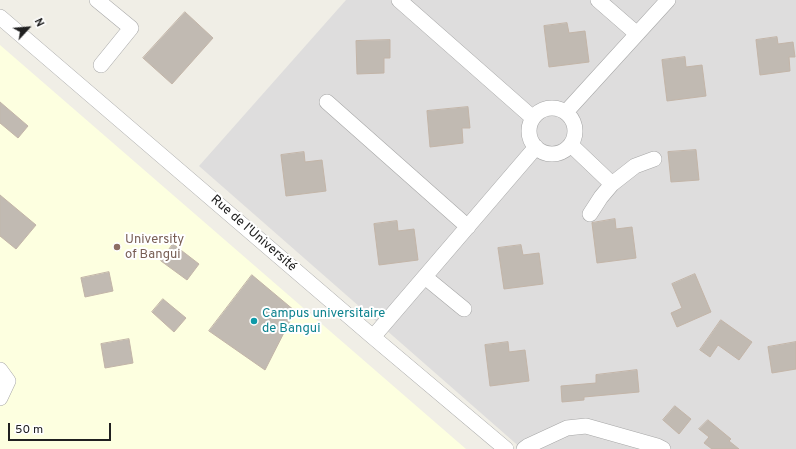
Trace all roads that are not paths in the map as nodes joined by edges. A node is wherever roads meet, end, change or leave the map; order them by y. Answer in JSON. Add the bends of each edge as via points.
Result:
{"nodes":[{"id":1,"x":97,"y":0,"type":"edge"},
{"id":2,"x":399,"y":0,"type":"edge"},
{"id":3,"x":598,"y":0,"type":"edge"},
{"id":4,"x":668,"y":0,"type":"edge"},
{"id":5,"x":0,"y":18,"type":"edge"},
{"id":6,"x":637,"y":34,"type":"junction"},
{"id":7,"x":101,"y":65,"type":"dead end"},
{"id":8,"x":327,"y":102,"type":"dead end"},
{"id":9,"x":566,"y":112,"type":"junction"},
{"id":10,"x":533,"y":118,"type":"junction"},
{"id":11,"x":571,"y":145,"type":"junction"},
{"id":12,"x":536,"y":147,"type":"junction"},
{"id":13,"x":654,"y":159,"type":"dead end"},
{"id":14,"x":612,"y":184,"type":"junction"},
{"id":15,"x":590,"y":214,"type":"dead end"},
{"id":16,"x":468,"y":226,"type":"junction"},
{"id":17,"x":425,"y":277,"type":"junction"},
{"id":18,"x":464,"y":309,"type":"dead end"},
{"id":19,"x":373,"y":337,"type":"junction"},
{"id":20,"x":0,"y":370,"type":"edge"},
{"id":21,"x":0,"y":398,"type":"edge"},
{"id":22,"x":506,"y":449,"type":"edge"},
{"id":23,"x":524,"y":449,"type":"edge"},
{"id":24,"x":663,"y":449,"type":"edge"}],
"edges":[{"from":1,"to":7,"type":"street","via":[[131,28]]},
{"from":2,"to":10,"type":"street"},
{"from":3,"to":6,"type":"street"},
{"from":4,"to":6,"type":"street"},
{"from":5,"to":19,"type":"street","name":"Rue de l'Université"},
{"from":6,"to":9,"type":"street"},
{"from":8,"to":16,"type":"street"},
{"from":9,"to":10,"type":"street","via":[[550,108]]},
{"from":9,"to":11,"type":"street","via":[[575,126]]},
{"from":10,"to":12,"type":"street","via":[[529,128]]},
{"from":11,"to":12,"type":"street","via":[[553,154]]},
{"from":11,"to":14,"type":"street"},
{"from":12,"to":16,"type":"street"},
{"from":13,"to":14,"type":"street","via":[[635,166]]},
{"from":14,"to":15,"type":"street"},
{"from":16,"to":17,"type":"street"},
{"from":17,"to":18,"type":"street"},
{"from":17,"to":19,"type":"street"},
{"from":19,"to":22,"type":"street","name":"Rue de l'Université"},
{"from":20,"to":21,"type":"street","via":[[8,382]]},
{"from":23,"to":24,"type":"street","via":[[567,428],[586,426]]}]}
